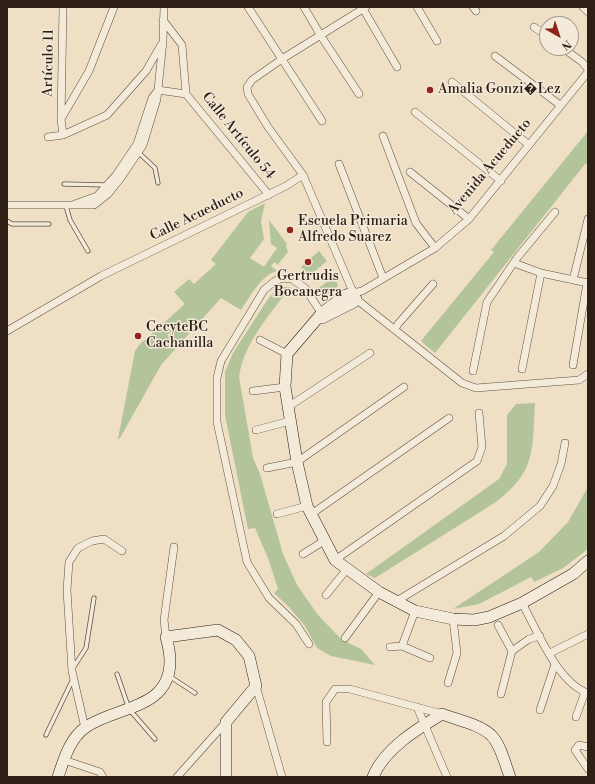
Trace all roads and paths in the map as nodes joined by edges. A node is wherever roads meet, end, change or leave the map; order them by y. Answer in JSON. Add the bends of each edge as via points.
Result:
{"nodes":[{"id":1,"x":63,"y":7,"type":"edge"},
{"id":2,"x":114,"y":7,"type":"edge"},
{"id":3,"x":164,"y":7,"type":"edge"},
{"id":4,"x":248,"y":7,"type":"edge"},
{"id":5,"x":304,"y":7,"type":"edge"},
{"id":6,"x":417,"y":7,"type":"edge"},
{"id":7,"x":583,"y":7,"type":"edge"},
{"id":8,"x":364,"y":8,"type":"edge"},
{"id":9,"x":588,"y":12,"type":"edge"},
{"id":10,"x":163,"y":20,"type":"junction"},
{"id":11,"x":534,"y":27,"type":"dead end"},
{"id":12,"x":539,"y":30,"type":"edge"},
{"id":13,"x":320,"y":36,"type":"junction"},
{"id":14,"x":163,"y":41,"type":"junction"},
{"id":15,"x":437,"y":41,"type":"dead end"},
{"id":16,"x":495,"y":56,"type":"dead end"},
{"id":17,"x":574,"y":56,"type":"edge"},
{"id":18,"x":282,"y":59,"type":"junction"},
{"id":19,"x":397,"y":67,"type":"dead end"},
{"id":20,"x":588,"y":69,"type":"edge"},
{"id":21,"x":588,"y":72,"type":"edge"},
{"id":22,"x":452,"y":82,"type":"dead end"},
{"id":23,"x":158,"y":90,"type":"junction"},
{"id":24,"x":186,"y":94,"type":"junction"},
{"id":25,"x":359,"y":94,"type":"dead end"},
{"id":26,"x":560,"y":105,"type":"junction"},
{"id":27,"x":415,"y":112,"type":"dead end"},
{"id":28,"x":61,"y":120,"type":"junction"},
{"id":29,"x":322,"y":121,"type":"dead end"},
{"id":30,"x":63,"y":135,"type":"junction"},
{"id":31,"x":383,"y":136,"type":"dead end"},
{"id":32,"x":48,"y":137,"type":"dead end"},
{"id":33,"x":529,"y":145,"type":"junction"},
{"id":34,"x":138,"y":152,"type":"junction"},
{"id":35,"x":340,"y":164,"type":"dead end"},
{"id":36,"x":410,"y":172,"type":"dead end"},
{"id":37,"x":303,"y":175,"type":"junction"},
{"id":38,"x":501,"y":181,"type":"junction"},
{"id":39,"x":158,"y":183,"type":"dead end"},
{"id":40,"x":64,"y":184,"type":"dead end"},
{"id":41,"x":106,"y":190,"type":"junction"},
{"id":42,"x":269,"y":195,"type":"junction"},
{"id":43,"x":66,"y":204,"type":"junction"},
{"id":44,"x":7,"y":205,"type":"edge"},
{"id":45,"x":556,"y":212,"type":"dead end"},
{"id":46,"x":469,"y":219,"type":"junction"},
{"id":47,"x":588,"y":219,"type":"edge"},
{"id":48,"x":7,"y":221,"type":"edge"},
{"id":49,"x":49,"y":224,"type":"dead end"},
{"id":50,"x":436,"y":248,"type":"junction"},
{"id":51,"x":88,"y":251,"type":"dead end"},
{"id":52,"x":514,"y":263,"type":"junction"},
{"id":53,"x":541,"y":272,"type":"junction"},
{"id":54,"x":382,"y":278,"type":"junction"},
{"id":55,"x":573,"y":280,"type":"junction"},
{"id":56,"x":588,"y":283,"type":"edge"},
{"id":57,"x":433,"y":284,"type":"dead end"},
{"id":58,"x":357,"y":295,"type":"junction"},
{"id":59,"x":322,"y":316,"type":"junction"},
{"id":60,"x":395,"y":329,"type":"junction"},
{"id":61,"x":7,"y":331,"type":"edge"},
{"id":62,"x":260,"y":340,"type":"dead end"},
{"id":63,"x":370,"y":352,"type":"dead end"},
{"id":64,"x":287,"y":354,"type":"junction"},
{"id":65,"x":573,"y":365,"type":"dead end"},
{"id":66,"x":522,"y":369,"type":"dead end"},
{"id":67,"x":473,"y":371,"type":"dead end"},
{"id":68,"x":588,"y":374,"type":"edge"},
{"id":69,"x":285,"y":387,"type":"junction"},
{"id":70,"x":404,"y":387,"type":"dead end"},
{"id":71,"x":253,"y":391,"type":"dead end"},
{"id":72,"x":288,"y":407,"type":"junction"},
{"id":73,"x":479,"y":413,"type":"dead end"},
{"id":74,"x":449,"y":418,"type":"dead end"},
{"id":75,"x":290,"y":421,"type":"junction"},
{"id":76,"x":256,"y":430,"type":"dead end"},
{"id":77,"x":565,"y":443,"type":"dead end"},
{"id":78,"x":297,"y":462,"type":"junction"},
{"id":79,"x":267,"y":468,"type":"dead end"},
{"id":80,"x":309,"y":510,"type":"junction"},
{"id":81,"x":276,"y":514,"type":"dead end"},
{"id":82,"x":324,"y":541,"type":"junction"},
{"id":83,"x":174,"y":547,"type":"dead end"},
{"id":84,"x":122,"y":551,"type":"dead end"},
{"id":85,"x":303,"y":554,"type":"dead end"},
{"id":86,"x":335,"y":560,"type":"junction"},
{"id":87,"x":588,"y":561,"type":"edge"},
{"id":88,"x":347,"y":569,"type":"junction"},
{"id":89,"x":379,"y":592,"type":"junction"},
{"id":90,"x":326,"y":595,"type":"dead end"},
{"id":91,"x":94,"y":598,"type":"dead end"},
{"id":92,"x":395,"y":602,"type":"junction"},
{"id":93,"x":522,"y":603,"type":"junction"},
{"id":94,"x":415,"y":611,"type":"junction"},
{"id":95,"x":453,"y":619,"type":"junction"},
{"id":96,"x":498,"y":626,"type":"dead end"},
{"id":97,"x":588,"y":634,"type":"edge"},
{"id":98,"x":540,"y":636,"type":"junction"},
{"id":99,"x":166,"y":637,"type":"junction"},
{"id":100,"x":345,"y":638,"type":"dead end"},
{"id":101,"x":309,"y":644,"type":"dead end"},
{"id":102,"x":402,"y":646,"type":"junction"},
{"id":103,"x":390,"y":647,"type":"dead end"},
{"id":104,"x":512,"y":651,"type":"junction"},
{"id":105,"x":550,"y":653,"type":"junction"},
{"id":106,"x":430,"y":658,"type":"dead end"},
{"id":107,"x":555,"y":664,"type":"junction"},
{"id":108,"x":73,"y":674,"type":"junction"},
{"id":109,"x":117,"y":674,"type":"dead end"},
{"id":110,"x":168,"y":676,"type":"junction"},
{"id":111,"x":448,"y":683,"type":"dead end"},
{"id":112,"x":256,"y":686,"type":"junction"},
{"id":113,"x":586,"y":692,"type":"edge"},
{"id":114,"x":195,"y":693,"type":"dead end"},
{"id":115,"x":501,"y":694,"type":"dead end"},
{"id":116,"x":417,"y":707,"type":"junction"},
{"id":117,"x":129,"y":709,"type":"junction"},
{"id":118,"x":540,"y":710,"type":"dead end"},
{"id":119,"x":442,"y":714,"type":"junction"},
{"id":120,"x":576,"y":717,"type":"dead end"},
{"id":121,"x":226,"y":722,"type":"junction"},
{"id":122,"x":425,"y":724,"type":"junction"},
{"id":123,"x":85,"y":728,"type":"junction"},
{"id":124,"x":46,"y":735,"type":"dead end"},
{"id":125,"x":155,"y":739,"type":"dead end"},
{"id":126,"x":327,"y":742,"type":"dead end"},
{"id":127,"x":588,"y":747,"type":"edge"},
{"id":128,"x":64,"y":760,"type":"junction"},
{"id":129,"x":588,"y":769,"type":"edge"},
{"id":130,"x":58,"y":777,"type":"edge"},
{"id":131,"x":103,"y":777,"type":"edge"},
{"id":132,"x":177,"y":777,"type":"edge"},
{"id":133,"x":226,"y":777,"type":"edge"},
{"id":134,"x":282,"y":777,"type":"edge"},
{"id":135,"x":373,"y":777,"type":"edge"},
{"id":136,"x":446,"y":777,"type":"edge"},
{"id":137,"x":510,"y":777,"type":"edge"}],
"edges":[{"from":1,"to":28,"type":"street","name":"Artículo 11"},
{"from":2,"to":28,"type":"street","name":"Artículo 11","via":[[89,71]]},
{"from":3,"to":10,"type":"street"},
{"from":4,"to":18,"type":"street"},
{"from":5,"to":13,"type":"street"},
{"from":6,"to":15,"type":"street"},
{"from":7,"to":9,"type":"street"},
{"from":8,"to":13,"type":"street"},
{"from":8,"to":19,"type":"street"},
{"from":10,"to":14,"type":"street"},
{"from":10,"to":24,"type":"street","name":"Calle Artículo 54","via":[[182,45]]},
{"from":11,"to":12,"type":"street"},
{"from":13,"to":18,"type":"street"},
{"from":13,"to":25,"type":"street"},
{"from":14,"to":23,"type":"street"},
{"from":14,"to":30,"type":"street","via":[[146,71],[107,115]]},
{"from":16,"to":26,"type":"street"},
{"from":17,"to":20,"type":"street"},
{"from":18,"to":29,"type":"street"},
{"from":18,"to":37,"type":"street","via":[[252,80],[247,86],[248,94]]},
{"from":21,"to":26,"type":"street","name":"Avenida Acueducto"},
{"from":22,"to":33,"type":"street"},
{"from":23,"to":24,"type":"street","name":"Calle Artículo 54"},
{"from":23,"to":34,"type":"street","via":[[143,145]]},
{"from":23,"to":41,"type":"street","via":[[152,98],[137,144]]},
{"from":24,"to":42,"type":"street","name":"Calle Artículo 54"},
{"from":26,"to":33,"type":"street","name":"Avenida Acueducto"},
{"from":27,"to":38,"type":"street"},
{"from":28,"to":30,"type":"street","name":"Artículo 11"},
{"from":30,"to":32,"type":"street"},
{"from":31,"to":50,"type":"street","via":[[416,223]]},
{"from":33,"to":38,"type":"street","name":"Avenida Acueducto"},
{"from":34,"to":39,"type":"lane","via":[[155,168]]},
{"from":34,"to":41,"type":"street","via":[[120,179]]},
{"from":35,"to":54,"type":"street"},
{"from":36,"to":46,"type":"street"},
{"from":37,"to":42,"type":"street","name":"Calle Acueducto"},
{"from":37,"to":58,"type":"street"},
{"from":38,"to":46,"type":"street","name":"Avenida Acueducto"},
{"from":40,"to":41,"type":"lane"},
{"from":41,"to":43,"type":"street","via":[[94,205]]},
{"from":42,"to":61,"type":"street","name":"Calle Acueducto","via":[[101,276]]},
{"from":43,"to":44,"type":"street"},
{"from":43,"to":51,"type":"lane","via":[[70,220]]},
{"from":45,"to":52,"type":"street"},
{"from":46,"to":50,"type":"street","name":"Avenida Acueducto"},
{"from":47,"to":55,"type":"street"},
{"from":48,"to":49,"type":"lane","via":[[12,224]]},
{"from":50,"to":54,"type":"street","name":"Avenida Acueducto"},
{"from":52,"to":53,"type":"street"},
{"from":52,"to":67,"type":"street","via":[[487,302]]},
{"from":53,"to":55,"type":"street"},
{"from":53,"to":66,"type":"street"},
{"from":54,"to":58,"type":"street","name":"Avenida Acueducto"},
{"from":55,"to":56,"type":"street"},
{"from":56,"to":65,"type":"street"},
{"from":57,"to":60,"type":"street"},
{"from":58,"to":59,"type":"street","name":"Avenida Acueducto"},
{"from":58,"to":60,"type":"street"},
{"from":59,"to":64,"type":"street","name":"Avenida Acueducto"},
{"from":59,"to":101,"type":"street","via":[[305,288],[295,281],[284,278],[268,286],[221,361],[217,378],[216,422],[247,562],[269,598],[296,624]]},
{"from":60,"to":68,"type":"street","via":[[462,383],[476,388],[579,380]]},
{"from":62,"to":64,"type":"street"},
{"from":63,"to":72,"type":"street"},
{"from":64,"to":69,"type":"street"},
{"from":69,"to":71,"type":"street"},
{"from":69,"to":72,"type":"street"},
{"from":70,"to":78,"type":"street"},
{"from":72,"to":75,"type":"street"},
{"from":73,"to":86,"type":"street","via":[[482,447],[476,461]]},
{"from":74,"to":80,"type":"street"},
{"from":75,"to":76,"type":"street"},
{"from":75,"to":78,"type":"street"},
{"from":77,"to":92,"type":"street","via":[[553,486],[540,506],[504,536]]},
{"from":78,"to":79,"type":"street"},
{"from":78,"to":80,"type":"street"},
{"from":80,"to":81,"type":"street"},
{"from":80,"to":82,"type":"street"},
{"from":82,"to":85,"type":"street"},
{"from":82,"to":86,"type":"street"},
{"from":83,"to":99,"type":"street","via":[[164,620]]},
{"from":84,"to":108,"type":"street","via":[[104,539],[92,540],[78,548],[69,562],[67,590]]},
{"from":86,"to":88,"type":"street"},
{"from":87,"to":93,"type":"street","via":[[573,574]]},
{"from":88,"to":89,"type":"street"},
{"from":88,"to":90,"type":"street"},
{"from":89,"to":92,"type":"street"},
{"from":89,"to":100,"type":"street"},
{"from":91,"to":108,"type":"lane","via":[[86,648]]},
{"from":92,"to":94,"type":"street"},
{"from":93,"to":95,"type":"street","via":[[489,617],[474,620]]},
{"from":93,"to":98,"type":"street"},
{"from":94,"to":95,"type":"street"},
{"from":94,"to":102,"type":"street"},
{"from":95,"to":111,"type":"street","via":[[457,653]]},
{"from":96,"to":104,"type":"street"},
{"from":97,"to":105,"type":"street"},
{"from":98,"to":104,"type":"street","via":[[529,639]]},
{"from":98,"to":105,"type":"street"},
{"from":99,"to":110,"type":"street","via":[[170,660]]},
{"from":99,"to":112,"type":"street","via":[[218,630],[236,640],[249,656]]},
{"from":102,"to":103,"type":"street"},
{"from":102,"to":106,"type":"street"},
{"from":104,"to":115,"type":"street"},
{"from":105,"to":107,"type":"street"},
{"from":107,"to":113,"type":"street","via":[[575,686]]},
{"from":107,"to":118,"type":"street"},
{"from":108,"to":123,"type":"street"},
{"from":108,"to":124,"type":"lane"},
{"from":109,"to":117,"type":"lane"},
{"from":110,"to":114,"type":"lane"},
{"from":110,"to":117,"type":"street","via":[[160,690],[144,704]]},
{"from":112,"to":121,"type":"street"},
{"from":112,"to":134,"type":"street"},
{"from":113,"to":120,"type":"street"},
{"from":116,"to":119,"type":"street"},
{"from":116,"to":122,"type":"street"},
{"from":116,"to":126,"type":"street","via":[[350,689],[335,689],[326,702]]},
{"from":117,"to":123,"type":"street"},
{"from":117,"to":125,"type":"lane"},
{"from":119,"to":122,"type":"street"},
{"from":119,"to":137,"type":"street","via":[[491,735],[499,747]]},
{"from":121,"to":132,"type":"street"},
{"from":121,"to":133,"type":"street"},
{"from":122,"to":135,"type":"street","via":[[385,755]]},
{"from":122,"to":136,"type":"street"},
{"from":123,"to":128,"type":"street","via":[[72,741]]},
{"from":127,"to":129,"type":"street","via":[[579,745],[575,750]]},
{"from":128,"to":130,"type":"street"},
{"from":128,"to":131,"type":"street","via":[[100,772]]}]}
